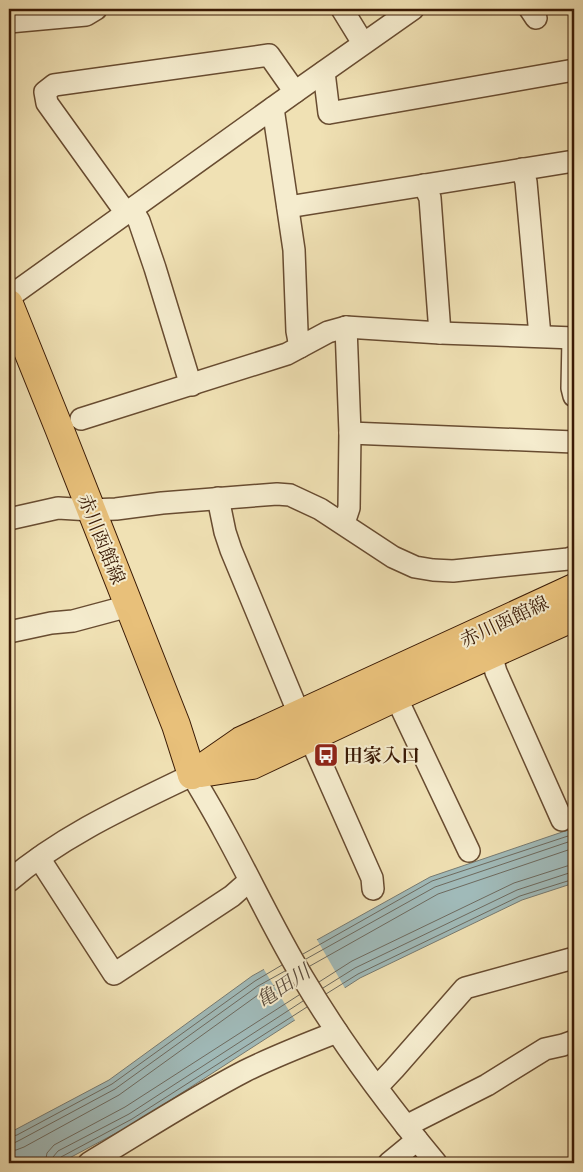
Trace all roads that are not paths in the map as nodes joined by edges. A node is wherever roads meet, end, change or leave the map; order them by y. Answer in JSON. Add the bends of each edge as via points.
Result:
{"nodes":[{"id":1,"x":96,"y":9,"type":"edge"},
{"id":2,"x":342,"y":9,"type":"edge"},
{"id":3,"x":413,"y":9,"type":"edge"},
{"id":4,"x":9,"y":22,"type":"edge"},
{"id":5,"x":358,"y":35,"type":"dead end"},
{"id":6,"x":574,"y":70,"type":"edge"},
{"id":7,"x":324,"y":72,"type":"junction"},
{"id":8,"x":295,"y":92,"type":"junction"},
{"id":9,"x":273,"y":108,"type":"junction"},
{"id":10,"x":574,"y":160,"type":"edge"},
{"id":11,"x":522,"y":169,"type":"junction"},
{"id":12,"x":424,"y":185,"type":"junction"},
{"id":13,"x":288,"y":207,"type":"junction"},
{"id":14,"x":129,"y":211,"type":"junction"},
{"id":15,"x":9,"y":297,"type":"edge"},
{"id":16,"x":9,"y":304,"type":"edge"},
{"id":17,"x":346,"y":327,"type":"junction"},
{"id":18,"x":440,"y":333,"type":"junction"},
{"id":19,"x":540,"y":336,"type":"junction"},
{"id":20,"x":574,"y":338,"type":"edge"},
{"id":21,"x":300,"y":346,"type":"junction"},
{"id":22,"x":192,"y":385,"type":"junction"},
{"id":23,"x":574,"y":396,"type":"edge"},
{"id":24,"x":81,"y":419,"type":"dead end"},
{"id":25,"x":350,"y":433,"type":"junction"},
{"id":26,"x":574,"y":442,"type":"edge"},
{"id":27,"x":218,"y":498,"type":"junction"},
{"id":28,"x":91,"y":510,"type":"junction"},
{"id":29,"x":10,"y":514,"type":"edge"},
{"id":30,"x":344,"y":523,"type":"junction"},
{"id":31,"x":574,"y":557,"type":"edge"},
{"id":32,"x":574,"y":588,"type":"edge"},
{"id":33,"x":129,"y":606,"type":"junction"},
{"id":34,"x":574,"y":617,"type":"edge"},
{"id":35,"x":9,"y":632,"type":"edge"},
{"id":36,"x":491,"y":654,"type":"junction"},
{"id":37,"x":396,"y":697,"type":"junction"},
{"id":38,"x":305,"y":726,"type":"junction"},
{"id":39,"x":192,"y":775,"type":"junction"},
{"id":40,"x":562,"y":820,"type":"dead end"},
{"id":41,"x":469,"y":852,"type":"dead end"},
{"id":42,"x":39,"y":858,"type":"junction"},
{"id":43,"x":249,"y":881,"type":"junction"},
{"id":44,"x":9,"y":882,"type":"edge"},
{"id":45,"x":373,"y":889,"type":"dead end"},
{"id":46,"x":574,"y":958,"type":"edge"},
{"id":47,"x":334,"y":1028,"type":"junction"},
{"id":48,"x":574,"y":1041,"type":"edge"},
{"id":49,"x":376,"y":1086,"type":"junction"},
{"id":50,"x":411,"y":1133,"type":"junction"},
{"id":51,"x":89,"y":1163,"type":"edge"},
{"id":52,"x":389,"y":1163,"type":"edge"},
{"id":53,"x":436,"y":1163,"type":"edge"}],
"edges":[{"from":1,"to":4,"type":"street","via":[[86,14]]},
{"from":2,"to":5,"type":"street"},
{"from":3,"to":7,"type":"street"},
{"from":6,"to":7,"type":"street","via":[[329,113]]},
{"from":7,"to":8,"type":"street"},
{"from":8,"to":9,"type":"street"},
{"from":8,"to":14,"type":"street","via":[[269,55],[54,85],[45,92],[47,103]]},
{"from":9,"to":13,"type":"street"},
{"from":9,"to":14,"type":"street"},
{"from":10,"to":11,"type":"street"},
{"from":11,"to":12,"type":"street"},
{"from":11,"to":19,"type":"street","via":[[526,182]]},
{"from":12,"to":13,"type":"street"},
{"from":12,"to":18,"type":"street","via":[[430,198]]},
{"from":13,"to":21,"type":"street"},
{"from":14,"to":15,"type":"street"},
{"from":14,"to":22,"type":"street","via":[[139,221]]},
{"from":16,"to":28,"type":"main road","name":"赤川函館線"},
{"from":17,"to":18,"type":"street"},
{"from":17,"to":21,"type":"street"},
{"from":17,"to":25,"type":"street"},
{"from":18,"to":19,"type":"street"},
{"from":19,"to":20,"type":"street"},
{"from":20,"to":23,"type":"street"},
{"from":21,"to":22,"type":"street","via":[[287,354]]},
{"from":22,"to":24,"type":"street"},
{"from":25,"to":26,"type":"street"},
{"from":25,"to":30,"type":"street","via":[[349,508]]},
{"from":27,"to":28,"type":"street"},
{"from":27,"to":30,"type":"street","via":[[290,495]]},
{"from":27,"to":38,"type":"street","via":[[231,550]]},
{"from":28,"to":29,"type":"street","via":[[58,508]]},
{"from":28,"to":33,"type":"main road","name":"赤川函館線"},
{"from":30,"to":31,"type":"street","via":[[393,557],[415,567],[433,570],[453,571]]},
{"from":32,"to":38,"type":"main road","name":"赤川函館線"},
{"from":33,"to":35,"type":"street","via":[[73,621]]},
{"from":33,"to":39,"type":"main road","name":"赤川函館線"},
{"from":34,"to":36,"type":"main road","name":"赤川函館線"},
{"from":36,"to":37,"type":"main road","name":"赤川函館線"},
{"from":36,"to":40,"type":"street"},
{"from":37,"to":38,"type":"main road","name":"赤川函館線"},
{"from":37,"to":41,"type":"street"},
{"from":38,"to":39,"type":"main road","name":"赤川函館線","via":[[241,741]]},
{"from":38,"to":45,"type":"street","via":[[372,878]]},
{"from":39,"to":42,"type":"street","via":[[78,832]]},
{"from":39,"to":43,"type":"street"},
{"from":42,"to":43,"type":"street","via":[[114,974],[232,896]]},
{"from":42,"to":44,"type":"street"},
{"from":43,"to":47,"type":"street"},
{"from":46,"to":49,"type":"street","via":[[465,988]]},
{"from":47,"to":49,"type":"street"},
{"from":47,"to":51,"type":"street","via":[[166,1115]]},
{"from":48,"to":50,"type":"street","via":[[545,1048]]},
{"from":49,"to":50,"type":"street"},
{"from":50,"to":52,"type":"street"},
{"from":50,"to":53,"type":"street"}]}
